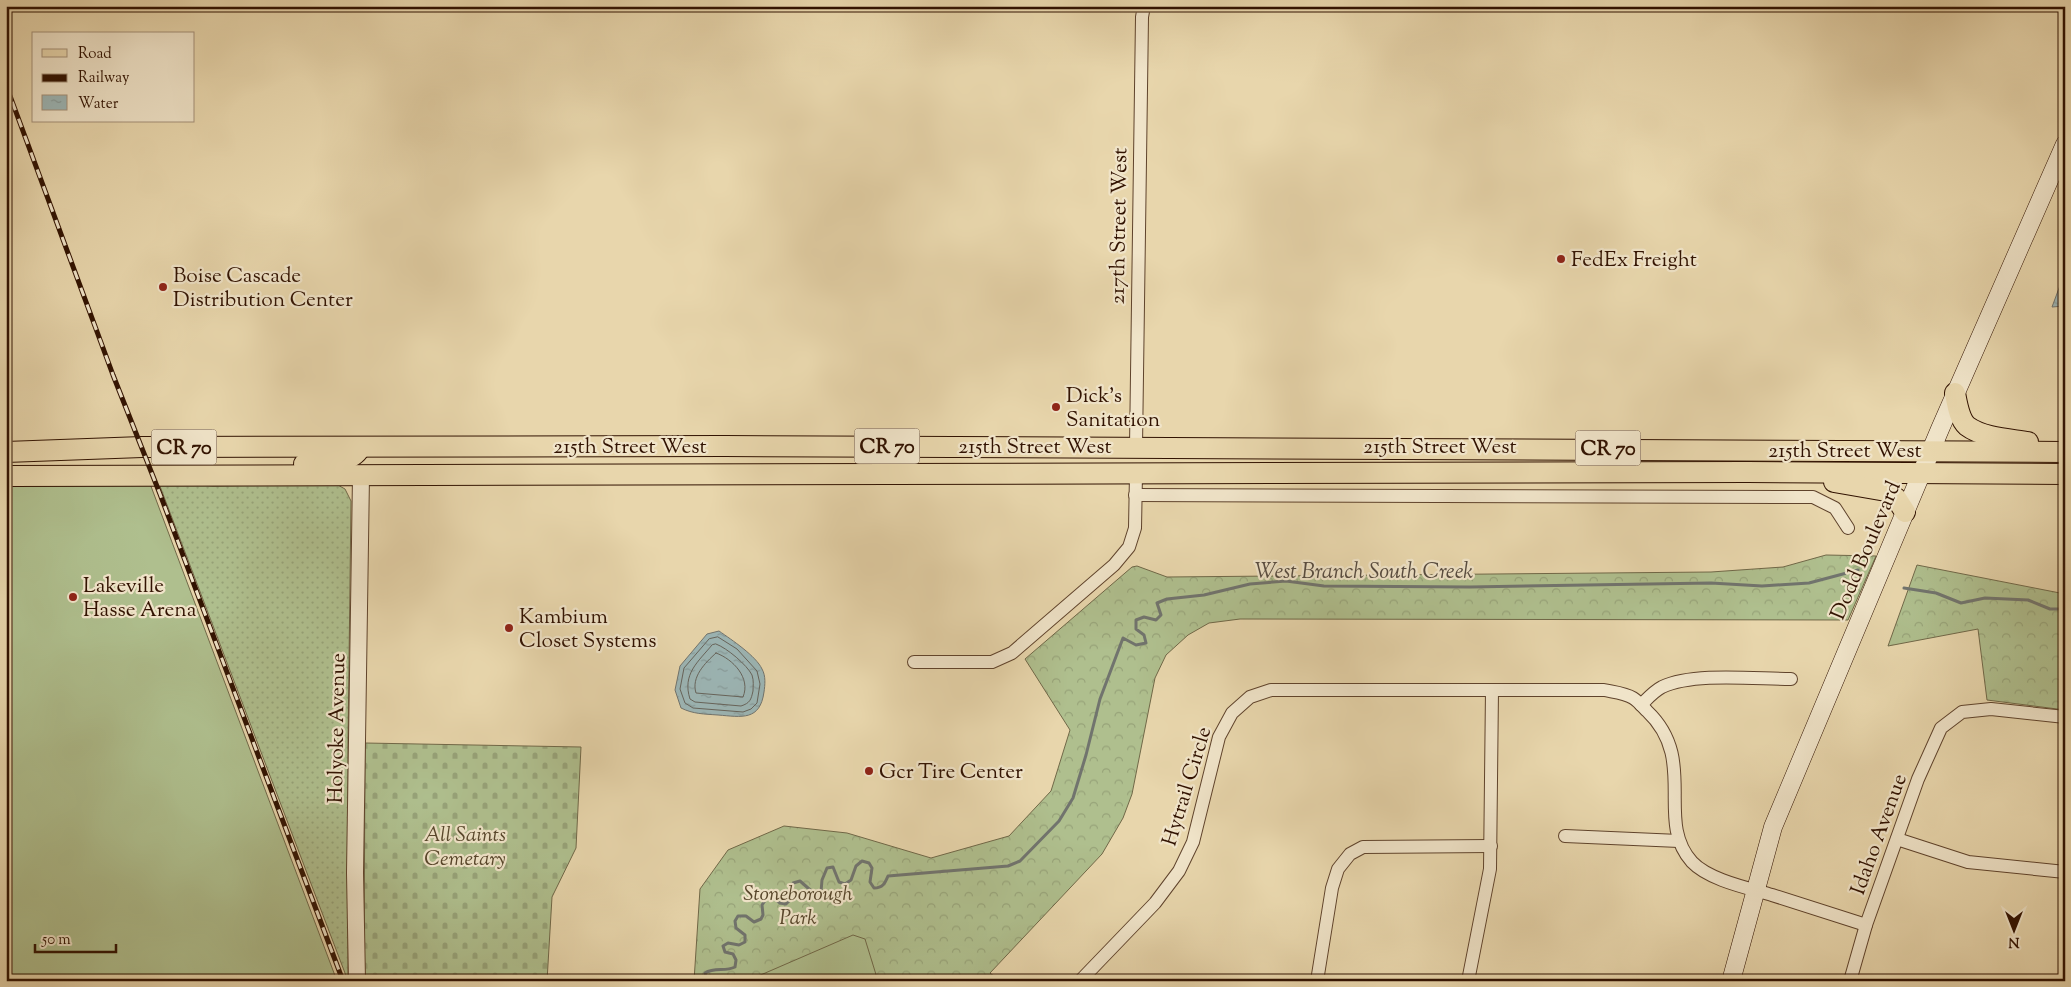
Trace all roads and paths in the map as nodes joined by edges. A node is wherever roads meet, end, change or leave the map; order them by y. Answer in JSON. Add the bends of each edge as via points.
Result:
{"nodes":[{"id":1,"x":1144,"y":6,"type":"edge"},
{"id":2,"x":2065,"y":144,"type":"edge"},
{"id":3,"x":1956,"y":393,"type":"junction"},
{"id":4,"x":361,"y":446,"type":"junction"},
{"id":5,"x":518,"y":446,"type":"junction"},
{"id":6,"x":1136,"y":446,"type":"junction"},
{"id":7,"x":1284,"y":446,"type":"junction"},
{"id":8,"x":1930,"y":450,"type":"junction"},
{"id":9,"x":2065,"y":450,"type":"edge"},
{"id":10,"x":6,"y":452,"type":"edge"},
{"id":11,"x":1748,"y":472,"type":"junction"},
{"id":12,"x":1921,"y":473,"type":"junction"},
{"id":13,"x":1136,"y":474,"type":"junction"},
{"id":14,"x":2065,"y":474,"type":"edge"},
{"id":15,"x":989,"y":475,"type":"junction"},
{"id":16,"x":6,"y":476,"type":"edge"},
{"id":17,"x":226,"y":476,"type":"junction"},
{"id":18,"x":361,"y":476,"type":"junction"},
{"id":19,"x":1135,"y":495,"type":"junction"},
{"id":20,"x":1904,"y":512,"type":"junction"},
{"id":21,"x":1848,"y":528,"type":"dead end"},
{"id":22,"x":914,"y":662,"type":"dead end"},
{"id":23,"x":1790,"y":678,"type":"dead end"},
{"id":24,"x":1492,"y":690,"type":"junction"},
{"id":25,"x":1641,"y":705,"type":"junction"},
{"id":26,"x":2065,"y":717,"type":"edge"},
{"id":27,"x":1565,"y":836,"type":"dead end"},
{"id":28,"x":1897,"y":839,"type":"junction"},
{"id":29,"x":1679,"y":841,"type":"junction"},
{"id":30,"x":1491,"y":846,"type":"junction"},
{"id":31,"x":2065,"y":872,"type":"edge"},
{"id":32,"x":1756,"y":890,"type":"junction"},
{"id":33,"x":1866,"y":925,"type":"junction"},
{"id":34,"x":357,"y":981,"type":"edge"},
{"id":35,"x":1080,"y":981,"type":"edge"},
{"id":36,"x":1317,"y":981,"type":"edge"},
{"id":37,"x":1468,"y":981,"type":"edge"},
{"id":38,"x":1730,"y":981,"type":"edge"},
{"id":39,"x":1850,"y":981,"type":"edge"}],
"edges":[{"from":1,"to":6,"type":"street","name":"217th Street West"},
{"from":2,"to":3,"type":"main road","name":"Dodd Boulevard"},
{"from":3,"to":8,"type":"main road","name":"Dodd Boulevard"},
{"from":3,"to":9,"type":"main road","via":[[1966,425],[1981,433]]},
{"from":4,"to":5,"type":"main road","name":"215th Street West","number":"CR 70"},
{"from":4,"to":10,"type":"main road","name":"215th Street West","number":"CR 70"},
{"from":4,"to":17,"type":"main road","via":[[349,458],[275,466]]},
{"from":5,"to":6,"type":"main road","name":"215th Street West","number":"CR 70"},
{"from":5,"to":18,"type":"main road","via":[[478,455],[415,456],[374,461],[365,466]]},
{"from":6,"to":7,"type":"main road","name":"215th Street West","number":"CR 70"},
{"from":6,"to":15,"type":"main road","via":[[1126,456],[1109,462],[1038,465]]},
{"from":7,"to":8,"type":"main road","name":"215th Street West","number":"CR 70"},
{"from":7,"to":13,"type":"main road","via":[[1242,454],[1155,460]]},
{"from":8,"to":9,"type":"main road","name":"215th Street West","number":"CR 70"},
{"from":8,"to":12,"type":"main road","name":"Dodd Boulevard"},
{"from":11,"to":12,"type":"main road","name":"215th Street West","number":"CR 70"},
{"from":11,"to":13,"type":"main road","name":"215th Street West","number":"CR 70"},
{"from":11,"to":20,"type":"main road","via":[[1886,491],[1896,498]]},
{"from":12,"to":14,"type":"main road","name":"215th Street West","number":"CR 70"},
{"from":12,"to":20,"type":"main road","name":"Dodd Boulevard"},
{"from":13,"to":15,"type":"main road","name":"215th Street West","number":"CR 70"},
{"from":13,"to":19,"type":"street"},
{"from":15,"to":18,"type":"main road","name":"215th Street West","number":"CR 70"},
{"from":16,"to":17,"type":"main road","name":"215th Street West","number":"CR 70"},
{"from":17,"to":18,"type":"main road","name":"215th Street West","number":"CR 70"},
{"from":18,"to":34,"type":"street","name":"Holyoke Avenue","via":[[355,863]]},
{"from":19,"to":21,"type":"street","via":[[1813,497],[1835,508]]},
{"from":19,"to":22,"type":"street","via":[[1135,528],[1128,547],[1114,565],[1012,653],[992,662]]},
{"from":20,"to":32,"type":"main road","name":"Dodd Boulevard","via":[[1773,827]]},
{"from":23,"to":25,"type":"street","via":[[1679,681],[1660,688]]},
{"from":24,"to":25,"type":"street","name":"Hytrail Circle","via":[[1604,690],[1633,697]]},
{"from":24,"to":30,"type":"street"},
{"from":24,"to":35,"type":"street","name":"Hytrail Circle","via":[[1271,690],[1250,697],[1232,713],[1219,737],[1193,842],[1179,871],[1155,903]]},
{"from":25,"to":29,"type":"street","name":"Hytrail Circle","via":[[1664,731],[1671,746]]},
{"from":26,"to":28,"type":"street","name":"Idaho Avenue","via":[[1991,710],[1962,712],[1941,728],[1918,779]]},
{"from":27,"to":29,"type":"street"},
{"from":28,"to":31,"type":"street","via":[[1968,862]]},
{"from":28,"to":33,"type":"street","name":"Idaho Avenue"},
{"from":29,"to":32,"type":"street","name":"Hytrail Circle","via":[[1693,863],[1708,873]]},
{"from":30,"to":36,"type":"street","via":[[1363,847],[1350,854],[1338,869],[1332,888]]},
{"from":30,"to":37,"type":"street","via":[[1490,869]]},
{"from":32,"to":33,"type":"street","name":"Hytrail Circle"},
{"from":32,"to":38,"type":"main road","name":"Dodd Boulevard"},
{"from":33,"to":39,"type":"street","name":"Idaho Avenue"}]}
